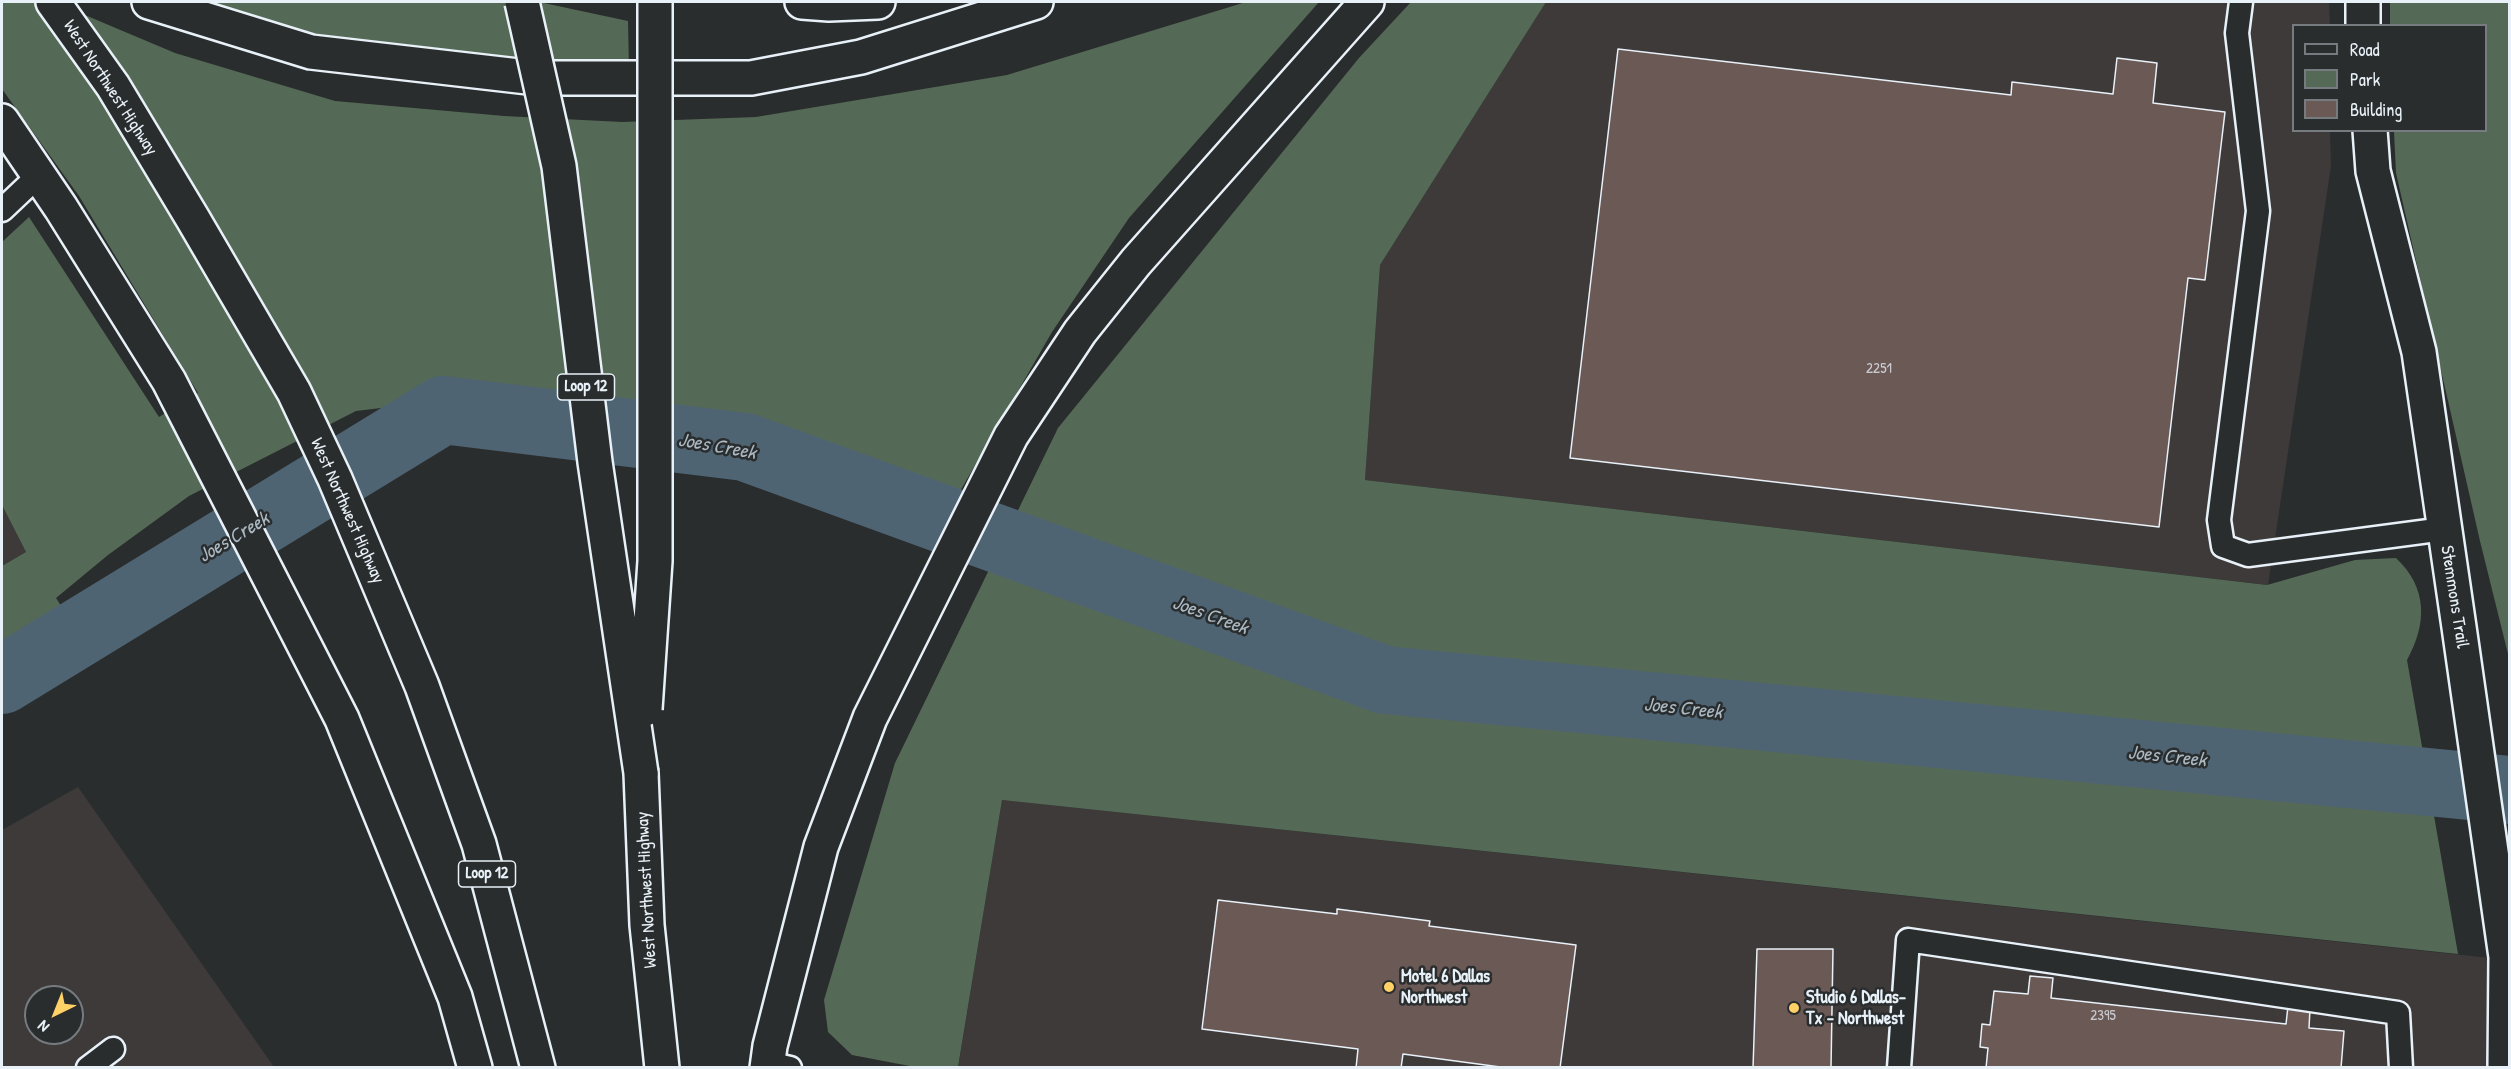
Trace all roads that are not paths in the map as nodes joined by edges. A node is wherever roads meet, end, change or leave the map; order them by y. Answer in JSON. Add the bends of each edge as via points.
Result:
{"nodes":[{"id":1,"x":53,"y":2,"type":"edge"},
{"id":2,"x":149,"y":2,"type":"edge"},
{"id":3,"x":522,"y":2,"type":"edge"},
{"id":4,"x":655,"y":2,"type":"edge"},
{"id":5,"x":802,"y":2,"type":"edge"},
{"id":6,"x":878,"y":2,"type":"edge"},
{"id":7,"x":1036,"y":2,"type":"edge"},
{"id":8,"x":1367,"y":2,"type":"edge"},
{"id":9,"x":2241,"y":2,"type":"edge"},
{"id":10,"x":2363,"y":2,"type":"edge"},
{"id":11,"x":2363,"y":24,"type":"edge"},
{"id":12,"x":2,"y":121,"type":"edge"},
{"id":13,"x":2370,"y":132,"type":"edge"},
{"id":14,"x":39,"y":175,"type":"junction"},
{"id":15,"x":2,"y":210,"type":"edge"},
{"id":16,"x":2444,"y":529,"type":"junction"},
{"id":17,"x":641,"y":773,"type":"junction"},
{"id":18,"x":113,"y":1049,"type":"dead end"},
{"id":19,"x":775,"y":1066,"type":"edge"},
{"id":20,"x":88,"y":1068,"type":"edge"},
{"id":21,"x":475,"y":1068,"type":"edge"},
{"id":22,"x":538,"y":1068,"type":"edge"},
{"id":23,"x":662,"y":1068,"type":"edge"},
{"id":24,"x":1899,"y":1068,"type":"edge"},
{"id":25,"x":2401,"y":1068,"type":"edge"},
{"id":26,"x":2505,"y":1068,"type":"edge"}],
"edges":[{"from":1,"to":22,"type":"main road","name":"West Northwest Highway","number":"Loop 12","via":[[113,86],[294,392],[335,479],[422,686],[479,844]]},
{"from":2,"to":7,"type":"main road","via":[[311,52],[536,78],[751,78],[861,57]]},
{"from":3,"to":17,"type":"main road","name":"West Northwest Highway","number":"Loop 12","bridge":true,"via":[[559,166],[595,462]]},
{"from":4,"to":17,"type":"main road","bridge":true,"via":[[655,561]]},
{"from":5,"to":6,"type":"main road"},
{"from":8,"to":19,"type":"main road","via":[[1136,262],[1080,332],[1011,436],[870,718],[821,847]]},
{"from":9,"to":16,"type":"lane","via":[[2237,33],[2258,211],[2218,520],[2223,546],[2248,555]]},
{"from":10,"to":11,"type":"main road"},
{"from":12,"to":14,"type":"main road"},
{"from":13,"to":16,"type":"main road","name":"Stemmons Trail","via":[[2373,171],[2420,352]]},
{"from":14,"to":15,"type":"lane"},
{"from":14,"to":21,"type":"main road","via":[[169,381],[342,719],[455,997]]},
{"from":16,"to":26,"type":"main road","name":"Stemmons Trail","via":[[2506,957]]},
{"from":17,"to":23,"type":"main road","name":"West Northwest Highway","number":"Loop 12","via":[[647,925]]},
{"from":18,"to":20,"type":"lane"},
{"from":24,"to":25,"type":"lane","via":[[1908,940],[2398,1012]]}]}
